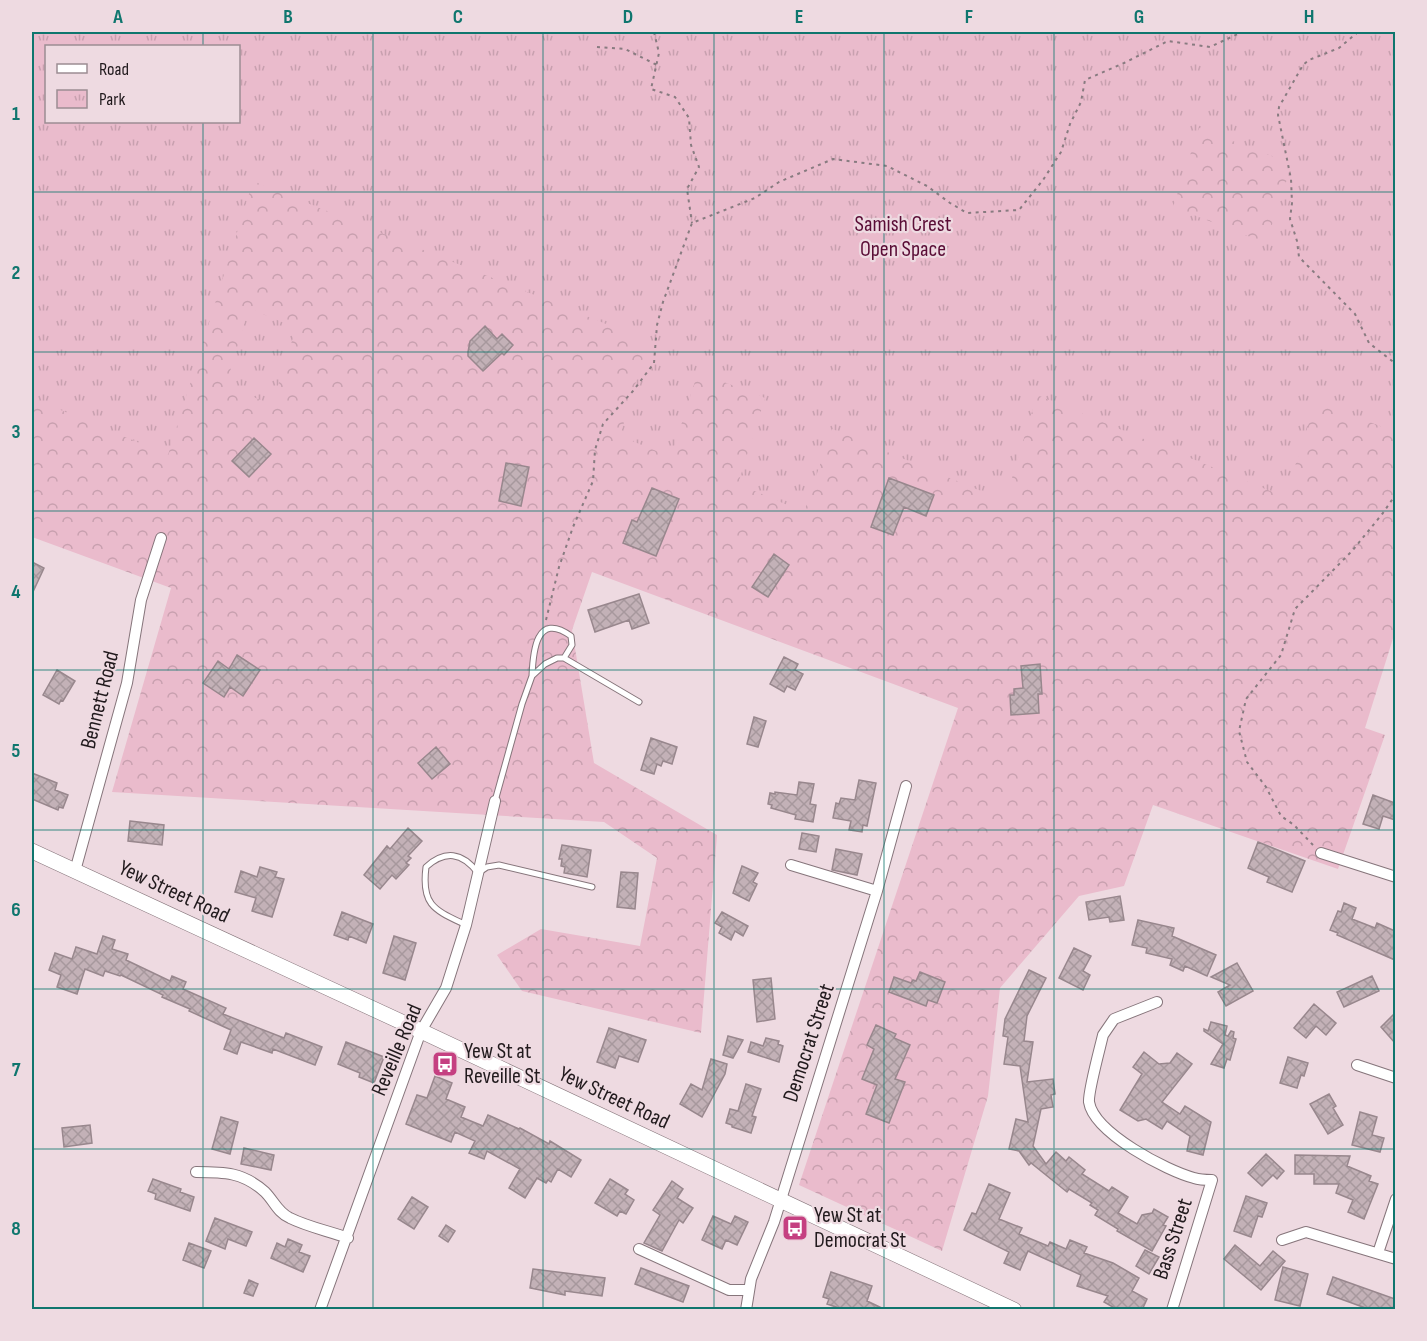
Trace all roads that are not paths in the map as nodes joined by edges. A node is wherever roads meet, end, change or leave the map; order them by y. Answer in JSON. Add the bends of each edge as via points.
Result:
{"nodes":[{"id":1,"x":161,"y":538,"type":"dead end"},
{"id":2,"x":564,"y":658,"type":"junction"},
{"id":3,"x":532,"y":676,"type":"junction"},
{"id":4,"x":639,"y":702,"type":"dead end"},
{"id":5,"x":906,"y":786,"type":"dead end"},
{"id":6,"x":495,"y":801,"type":"joint"},
{"id":7,"x":32,"y":851,"type":"edge"},
{"id":8,"x":1321,"y":853,"type":"road end"},
{"id":9,"x":791,"y":865,"type":"dead end"},
{"id":10,"x":75,"y":871,"type":"junction"},
{"id":11,"x":478,"y":873,"type":"junction"},
{"id":12,"x":1395,"y":877,"type":"edge"},
{"id":13,"x":592,"y":887,"type":"dead end"},
{"id":14,"x":877,"y":891,"type":"junction"},
{"id":15,"x":466,"y":925,"type":"junction"},
{"id":16,"x":1157,"y":1002,"type":"dead end"},
{"id":17,"x":421,"y":1031,"type":"junction"},
{"id":18,"x":1357,"y":1065,"type":"dead end"},
{"id":19,"x":1395,"y":1078,"type":"edge"},
{"id":20,"x":196,"y":1172,"type":"dead end"},
{"id":21,"x":1395,"y":1199,"type":"edge"},
{"id":22,"x":779,"y":1200,"type":"junction"},
{"id":23,"x":348,"y":1238,"type":"junction"},
{"id":24,"x":1282,"y":1240,"type":"dead end"},
{"id":25,"x":639,"y":1249,"type":"dead end"},
{"id":26,"x":1378,"y":1253,"type":"junction"},
{"id":27,"x":1395,"y":1259,"type":"edge"},
{"id":28,"x":749,"y":1290,"type":"junction"},
{"id":29,"x":320,"y":1310,"type":"edge"},
{"id":30,"x":747,"y":1310,"type":"edge"},
{"id":31,"x":1014,"y":1310,"type":"edge"},
{"id":32,"x":1172,"y":1310,"type":"edge"}],
"edges":[{"from":1,"to":10,"type":"street","name":"Bennett Road","via":[[141,600],[127,683]]},
{"from":2,"to":3,"type":"lane","via":[[545,664]]},
{"from":2,"to":3,"type":"lane","via":[[572,645],[571,636],[552,628],[544,632],[533,649]]},
{"from":2,"to":4,"type":"lane"},
{"from":3,"to":6,"type":"lane"},
{"from":5,"to":14,"type":"street","name":"Democrat Street"},
{"from":6,"to":11,"type":"street","name":"Reveille Road"},
{"from":7,"to":10,"type":"street","name":"Yew Street Road"},
{"from":8,"to":12,"type":"street"},
{"from":9,"to":14,"type":"street"},
{"from":10,"to":17,"type":"street","name":"Yew Street Road"},
{"from":11,"to":13,"type":"lane","via":[[499,865]]},
{"from":11,"to":15,"type":"street","name":"Reveille Road"},
{"from":11,"to":15,"type":"lane","via":[[460,857],[450,855],[436,858],[426,867],[424,882],[434,909]]},
{"from":14,"to":22,"type":"street","name":"Democrat Street"},
{"from":15,"to":17,"type":"street","name":"Reveille Road","via":[[446,988]]},
{"from":16,"to":32,"type":"street","name":"Bass Street","via":[[1114,1019],[1107,1027],[1089,1101],[1095,1116],[1129,1145],[1175,1171],[1212,1180]]},
{"from":17,"to":22,"type":"street","name":"Yew Street Road"},
{"from":17,"to":23,"type":"street","name":"Reveille Road"},
{"from":18,"to":19,"type":"street"},
{"from":20,"to":23,"type":"street","via":[[241,1176],[265,1192],[289,1218]]},
{"from":21,"to":26,"type":"street"},
{"from":22,"to":28,"type":"street","name":"Democrat Street"},
{"from":22,"to":31,"type":"street","name":"Yew Street Road"},
{"from":23,"to":29,"type":"street","name":"Reveille Road"},
{"from":24,"to":26,"type":"street","via":[[1306,1232]]},
{"from":25,"to":28,"type":"street","via":[[729,1290]]},
{"from":26,"to":27,"type":"street"},
{"from":28,"to":30,"type":"street","name":"Democrat Street"}]}
